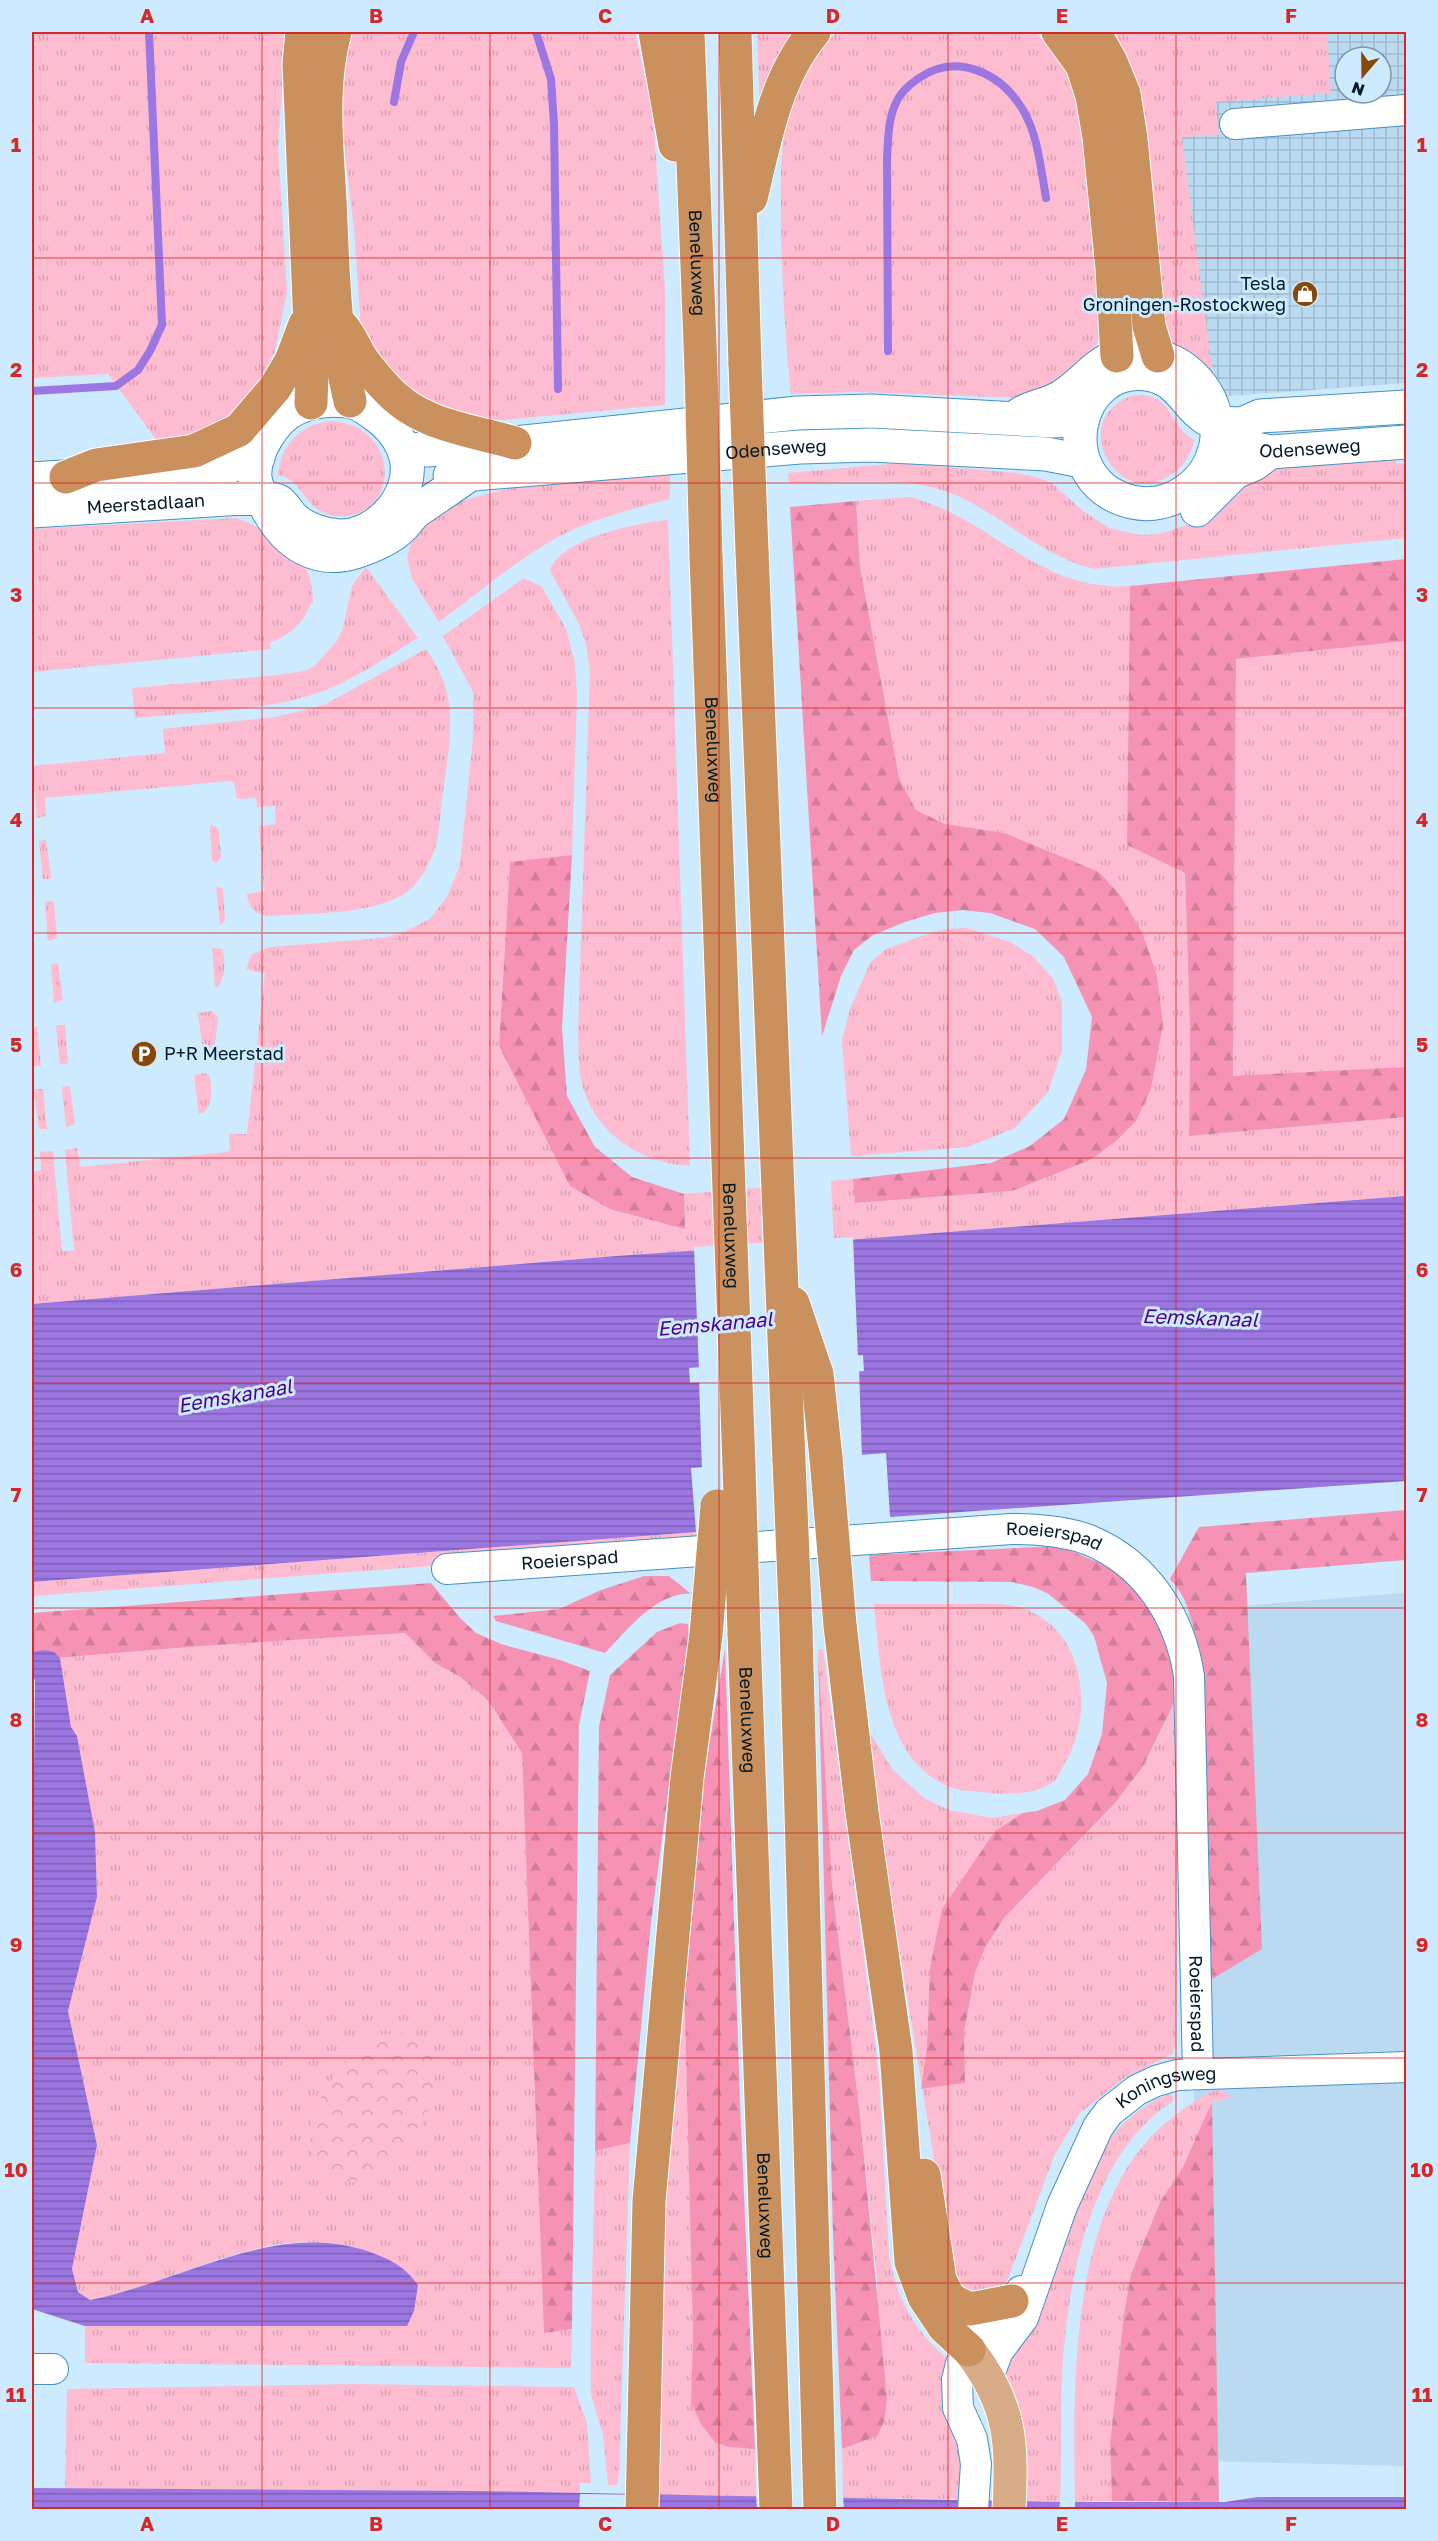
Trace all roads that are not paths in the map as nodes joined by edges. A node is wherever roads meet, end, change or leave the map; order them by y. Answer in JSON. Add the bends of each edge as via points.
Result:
{"nodes":[{"id":1,"x":302,"y":32,"type":"edge"},
{"id":2,"x":335,"y":32,"type":"edge"},
{"id":3,"x":655,"y":32,"type":"edge"},
{"id":4,"x":688,"y":32,"type":"edge"},
{"id":5,"x":735,"y":32,"type":"edge"},
{"id":6,"x":814,"y":32,"type":"edge"},
{"id":7,"x":1058,"y":32,"type":"edge"},
{"id":8,"x":1094,"y":32,"type":"edge"},
{"id":9,"x":1407,"y":111,"type":"edge"},
{"id":10,"x":1235,"y":124,"type":"dead end"},
{"id":11,"x":742,"y":235,"type":"junction"},
{"id":12,"x":698,"y":292,"type":"junction"},
{"id":13,"x":322,"y":317,"type":"junction"},
{"id":14,"x":1158,"y":356,"type":"junction"},
{"id":15,"x":1117,"y":367,"type":"junction"},
{"id":16,"x":1081,"y":398,"type":"junction"},
{"id":17,"x":350,"y":401,"type":"junction"},
{"id":18,"x":310,"y":403,"type":"junction"},
{"id":19,"x":1407,"y":407,"type":"edge"},
{"id":20,"x":1213,"y":413,"type":"junction"},
{"id":21,"x":1407,"y":442,"type":"edge"},
{"id":22,"x":515,"y":443,"type":"junction"},
{"id":23,"x":404,"y":449,"type":"junction"},
{"id":24,"x":1270,"y":452,"type":"junction"},
{"id":25,"x":1020,"y":453,"type":"junction"},
{"id":26,"x":1213,"y":455,"type":"junction"},
{"id":27,"x":258,"y":458,"type":"junction"},
{"id":28,"x":1082,"y":461,"type":"junction"},
{"id":29,"x":66,"y":477,"type":"junction"},
{"id":30,"x":32,"y":479,"type":"edge"},
{"id":31,"x":260,"y":497,"type":"junction"},
{"id":32,"x":410,"y":498,"type":"junction"},
{"id":33,"x":32,"y":511,"type":"edge"},
{"id":34,"x":781,"y":1267,"type":"junction"},
{"id":35,"x":738,"y":1444,"type":"junction"},
{"id":36,"x":447,"y":1569,"type":"dead end"},
{"id":37,"x":1407,"y":2067,"type":"edge"},
{"id":38,"x":1198,"y":2074,"type":"junction"},
{"id":39,"x":901,"y":2111,"type":"junction"},
{"id":40,"x":1037,"y":2273,"type":"junction"},
{"id":41,"x":1012,"y":2301,"type":"junction"},
{"id":42,"x":969,"y":2350,"type":"junction"},
{"id":43,"x":988,"y":2377,"type":"junction"},
{"id":44,"x":643,"y":2502,"type":"edge"},
{"id":45,"x":974,"y":2504,"type":"edge"},
{"id":46,"x":1009,"y":2505,"type":"edge"},
{"id":47,"x":776,"y":2510,"type":"edge"},
{"id":48,"x":820,"y":2510,"type":"edge"}],
"edges":[{"from":1,"to":13,"type":"highway","via":[[299,64]]},
{"from":2,"to":13,"type":"highway","via":[[328,63],[326,104]]},
{"from":3,"to":12,"type":"highway"},
{"from":4,"to":12,"type":"highway","name":"Beneluxweg"},
{"from":5,"to":11,"type":"highway"},
{"from":6,"to":11,"type":"highway","via":[[794,57],[782,85]]},
{"from":7,"to":15,"type":"highway","via":[[1082,65],[1095,116],[1112,268]]},
{"from":8,"to":14,"type":"highway","via":[[1124,94],[1149,326]]},
{"from":9,"to":10,"type":"street"},
{"from":11,"to":34,"type":"highway","bridge":true},
{"from":12,"to":35,"type":"highway","name":"Beneluxweg","bridge":true},
{"from":13,"to":17,"type":"highway"},
{"from":13,"to":18,"type":"highway"},
{"from":13,"to":22,"type":"highway","via":[[351,337],[363,360],[408,409],[451,428]]},
{"from":13,"to":29,"type":"highway","via":[[275,388],[239,430],[194,450],[96,465]]},
{"from":14,"to":15,"type":"main road","via":[[1146,354]]},
{"from":14,"to":20,"type":"main road","via":[[1194,375]]},
{"from":15,"to":16,"type":"main road","via":[[1097,366]]},
{"from":15,"to":20,"type":"main road","via":[[1169,381],[1203,418]]},
{"from":16,"to":22,"type":"main road","name":"Odenseweg","via":[[1063,396],[1013,418],[871,411],[797,413]]},
{"from":16,"to":28,"type":"main road","via":[[1078,438]]},
{"from":17,"to":18,"type":"main road"},
{"from":17,"to":23,"type":"main road","via":[[385,421]]},
{"from":18,"to":27,"type":"main road","via":[[287,414],[264,441]]},
{"from":19,"to":20,"type":"main road","name":"Odenseweg","via":[[1260,416],[1240,409]]},
{"from":20,"to":26,"type":"main road","via":[[1217,434]]},
{"from":21,"to":24,"type":"main road","name":"Odenseweg"},
{"from":22,"to":23,"type":"main road","name":"Odenseweg"},
{"from":23,"to":32,"type":"main road"},
{"from":24,"to":25,"type":"main road","via":[[1235,472],[1200,508],[1154,525],[1136,525],[1104,514],[1062,478],[1042,470]]},
{"from":24,"to":26,"type":"main road","name":"Odenseweg","via":[[1252,448]]},
{"from":25,"to":28,"type":"main road","name":"Odenseweg"},
{"from":25,"to":32,"type":"main road","name":"Odenseweg","via":[[871,445],[800,447],[470,474]]},
{"from":26,"to":28,"type":"main road","via":[[1196,484],[1167,501],[1150,504],[1109,492],[1090,476]]},
{"from":27,"to":29,"type":"main road","name":"Meerstadlaan","via":[[231,466]]},
{"from":27,"to":31,"type":"main road","via":[[255,479]]},
{"from":29,"to":30,"type":"main road","name":"Meerstadlaan"},
{"from":31,"to":32,"type":"main road","via":[[290,541],[308,551],[336,556],[381,543],[399,530]]},
{"from":31,"to":33,"type":"main road","name":"Meerstadlaan"},
{"from":34,"to":39,"type":"highway","bridge":true,"via":[[817,1374],[840,1625]]},
{"from":34,"to":48,"type":"highway","bridge":true,"via":[[796,1629]]},
{"from":35,"to":44,"type":"highway","bridge":true,"via":[[717,1506],[706,1635],[687,1779],[649,2201]]},
{"from":35,"to":47,"type":"highway","name":"Beneluxweg","bridge":true},
{"from":36,"to":38,"type":"street","name":"Roeierspad","via":[[1011,1529],[1070,1535],[1110,1551],[1130,1565],[1159,1596],[1176,1624],[1186,1655]]},
{"from":37,"to":38,"type":"street","name":"Koningsweg"},
{"from":38,"to":40,"type":"street","name":"Koningsweg","via":[[1156,2081],[1109,2112],[1089,2143]]},
{"from":39,"to":41,"type":"highway","via":[[924,2171],[943,2288],[955,2302],[970,2309]]},
{"from":39,"to":42,"type":"highway","via":[[911,2262],[916,2281],[944,2327]]},
{"from":40,"to":41,"type":"street","name":"Koningsweg"},
{"from":40,"to":43,"type":"street","name":"Koningsweg","via":[[1023,2318],[998,2351]]},
{"from":41,"to":42,"type":"street","name":"Koningsweg"},
{"from":42,"to":43,"type":"main road"},
{"from":42,"to":45,"type":"street","via":[[961,2364],[957,2394],[958,2408],[974,2450]]},
{"from":43,"to":46,"type":"main road","via":[[1000,2401],[1011,2447]]}]}
